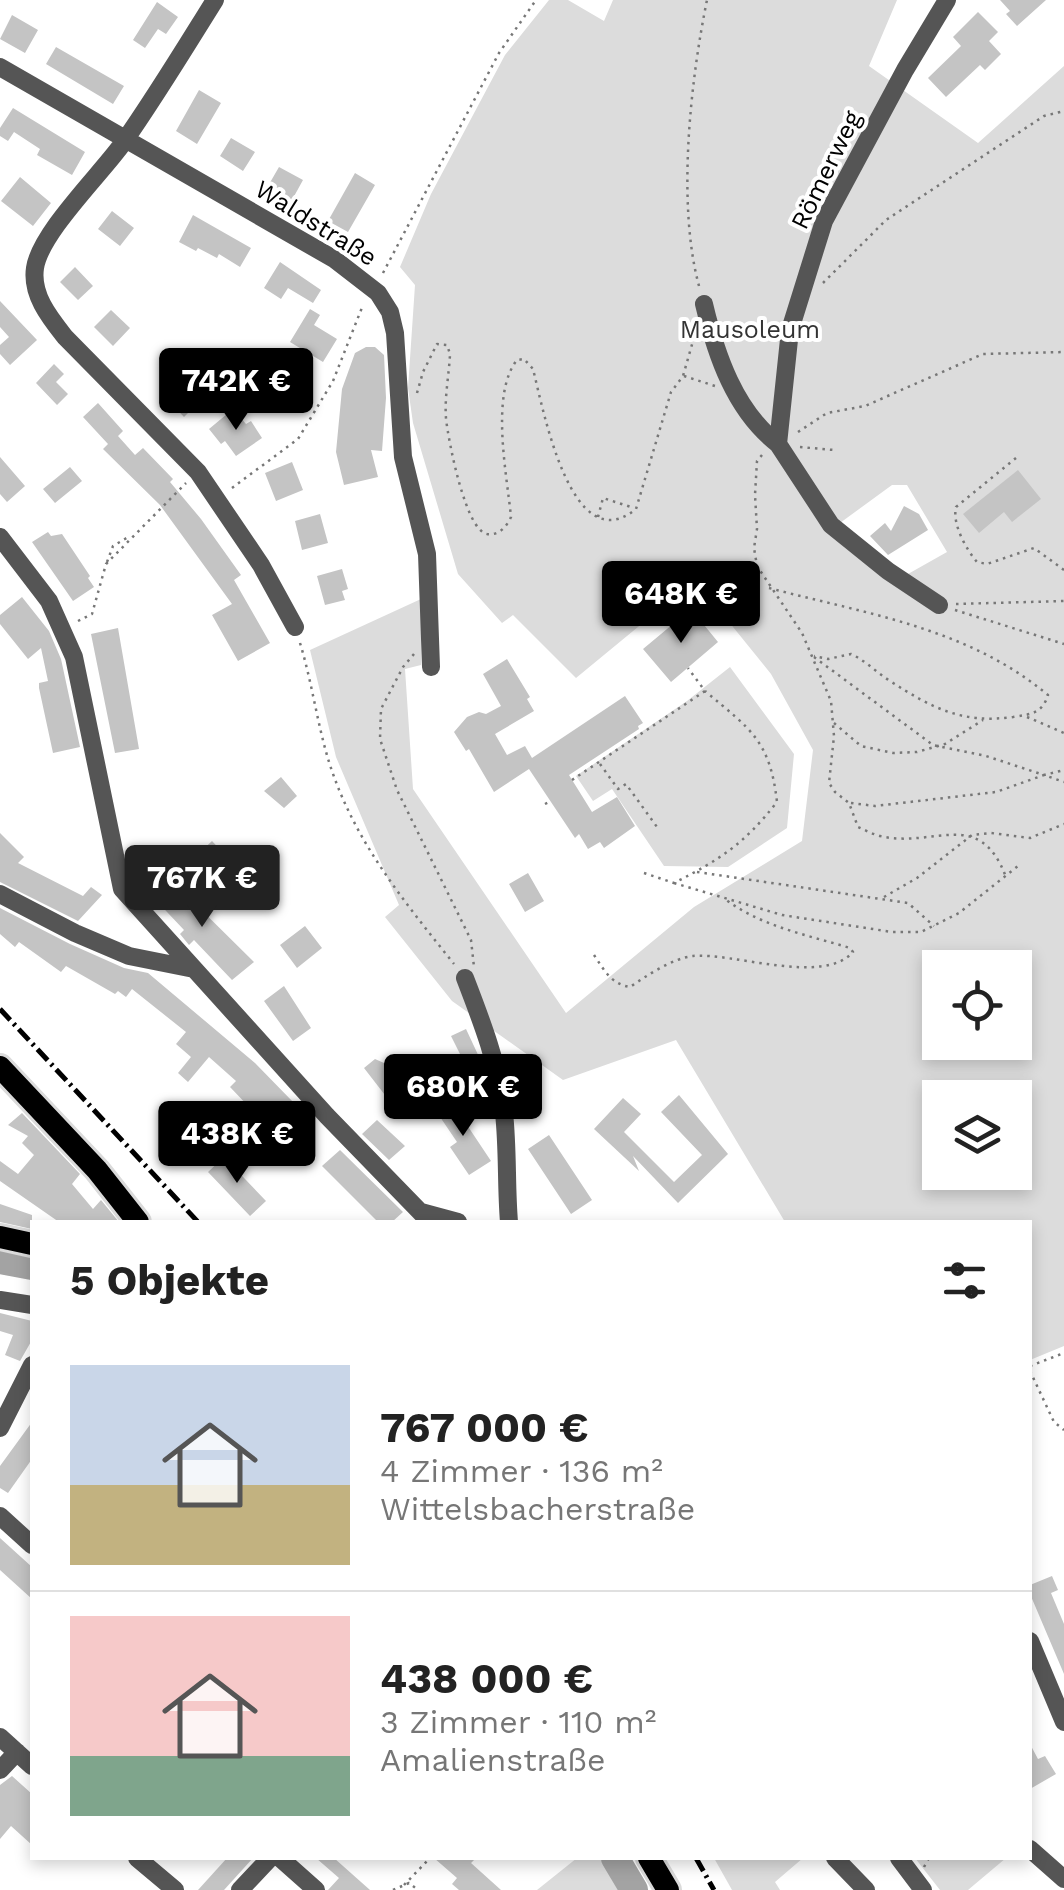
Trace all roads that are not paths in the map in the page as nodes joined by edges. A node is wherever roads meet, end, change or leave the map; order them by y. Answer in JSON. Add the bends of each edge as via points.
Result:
{"nodes":[{"id":1,"x":215,"y":0,"type":"edge"},
{"id":2,"x":947,"y":0,"type":"edge"},
{"id":3,"x":0,"y":67,"type":"edge"},
{"id":4,"x":126,"y":139,"type":"junction"},
{"id":5,"x":703,"y":300,"type":"road end"},
{"id":6,"x":779,"y":445,"type":"junction"},
{"id":7,"x":0,"y":537,"type":"edge"},
{"id":8,"x":939,"y":605,"type":"road end"},
{"id":9,"x":295,"y":627,"type":"dead end"},
{"id":10,"x":431,"y":667,"type":"dead end"},
{"id":11,"x":0,"y":894,"type":"edge"},
{"id":12,"x":194,"y":969,"type":"junction"},
{"id":13,"x":465,"y":978,"type":"road end"},
{"id":14,"x":0,"y":1067,"type":"edge"},
{"id":15,"x":425,"y":1217,"type":"edge"},
{"id":16,"x":136,"y":1220,"type":"edge"},
{"id":17,"x":509,"y":1220,"type":"edge"},
{"id":18,"x":0,"y":1237,"type":"edge"},
{"id":19,"x":30,"y":1244,"type":"edge"},
{"id":20,"x":0,"y":1300,"type":"edge"},
{"id":21,"x":30,"y":1305,"type":"edge"},
{"id":22,"x":30,"y":1369,"type":"edge"},
{"id":23,"x":0,"y":1428,"type":"edge"},
{"id":24,"x":0,"y":1516,"type":"edge"},
{"id":25,"x":30,"y":1543,"type":"edge"},
{"id":26,"x":1032,"y":1646,"type":"edge"},
{"id":27,"x":1064,"y":1722,"type":"edge"},
{"id":28,"x":0,"y":1738,"type":"edge"},
{"id":29,"x":16,"y":1752,"type":"junction"},
{"id":30,"x":30,"y":1764,"type":"edge"},
{"id":31,"x":0,"y":1770,"type":"edge"},
{"id":32,"x":1032,"y":1852,"type":"edge"},
{"id":33,"x":139,"y":1860,"type":"edge"},
{"id":34,"x":268,"y":1860,"type":"edge"},
{"id":35,"x":282,"y":1860,"type":"edge"},
{"id":36,"x":650,"y":1860,"type":"edge"},
{"id":37,"x":837,"y":1860,"type":"edge"},
{"id":38,"x":901,"y":1860,"type":"edge"},
{"id":39,"x":1064,"y":1879,"type":"edge"},
{"id":40,"x":174,"y":1890,"type":"edge"},
{"id":41,"x":240,"y":1890,"type":"edge"},
{"id":42,"x":316,"y":1890,"type":"edge"},
{"id":43,"x":668,"y":1890,"type":"edge"},
{"id":44,"x":866,"y":1890,"type":"edge"},
{"id":45,"x":923,"y":1890,"type":"edge"}],
"edges":[{"from":1,"to":4,"type":"street"},
{"from":2,"to":6,"type":"street","name":"Römerweg","via":[[824,221],[790,330]]},
{"from":3,"to":4,"type":"street","name":"Waldstraße"},
{"from":4,"to":9,"type":"street","via":[[43,248],[36,287],[65,337],[198,472]]},
{"from":4,"to":10,"type":"street","name":"Waldstraße","via":[[334,260],[372,286],[390,312],[402,456],[428,565]]},
{"from":5,"to":6,"type":"street","via":[[725,373]]},
{"from":6,"to":8,"type":"street","via":[[850,544]]},
{"from":7,"to":12,"type":"street","via":[[37,582],[74,656],[122,889]]},
{"from":11,"to":12,"type":"street","via":[[128,956]]},
{"from":12,"to":15,"type":"street"},
{"from":13,"to":17,"type":"street","via":[[498,1076]]},
{"from":14,"to":16,"type":"main road"},
{"from":18,"to":19,"type":"main road"},
{"from":20,"to":21,"type":"street"},
{"from":22,"to":23,"type":"street"},
{"from":24,"to":25,"type":"street"},
{"from":26,"to":27,"type":"street"},
{"from":28,"to":29,"type":"street"},
{"from":29,"to":30,"type":"street"},
{"from":29,"to":31,"type":"street"},
{"from":32,"to":39,"type":"street"},
{"from":33,"to":40,"type":"street"},
{"from":34,"to":41,"type":"street"},
{"from":35,"to":42,"type":"street"},
{"from":36,"to":43,"type":"main road"},
{"from":37,"to":44,"type":"street"},
{"from":38,"to":45,"type":"street"}]}
